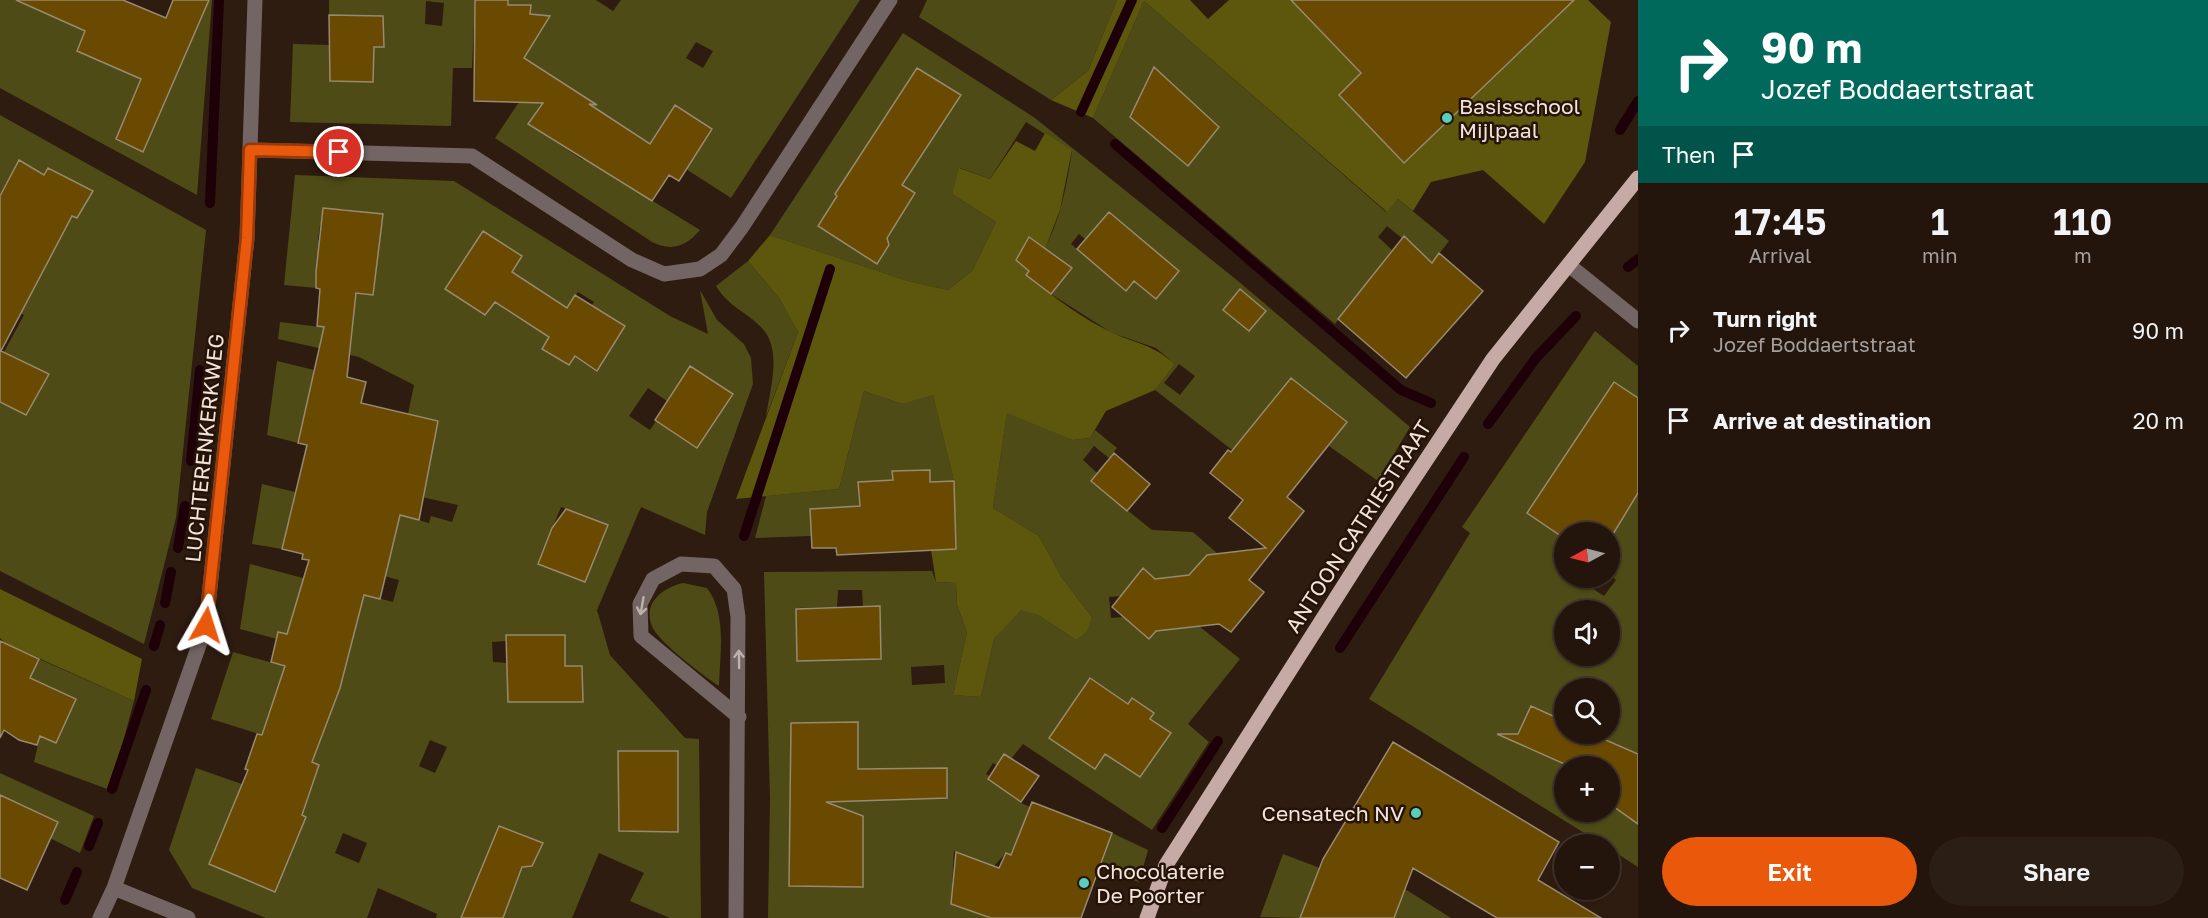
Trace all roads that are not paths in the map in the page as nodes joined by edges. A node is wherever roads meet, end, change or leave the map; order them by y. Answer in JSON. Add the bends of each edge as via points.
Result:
{"nodes":[{"id":1,"x":255,"y":0,"type":"edge"},
{"id":2,"x":890,"y":0,"type":"edge"},
{"id":3,"x":250,"y":150,"type":"junction"},
{"id":4,"x":1638,"y":178,"type":"edge"},
{"id":5,"x":1570,"y":266,"type":"junction"},
{"id":6,"x":1638,"y":321,"type":"edge"},
{"id":7,"x":739,"y":717,"type":"junction"},
{"id":8,"x":114,"y":888,"type":"junction"},
{"id":9,"x":100,"y":918,"type":"edge"},
{"id":10,"x":188,"y":918,"type":"edge"},
{"id":11,"x":736,"y":918,"type":"edge"},
{"id":12,"x":1147,"y":918,"type":"edge"}],
"edges":[{"from":1,"to":3,"type":"street","name":"LUCHTERENKERKWEG"},
{"from":2,"to":3,"type":"street","via":[[742,227],[721,255],[700,268],[664,274],[632,260],[472,156]]},
{"from":3,"to":8,"type":"street","name":"LUCHTERENKERKWEG","via":[[247,238],[206,625]]},
{"from":4,"to":5,"type":"main road","name":"ANTOON CATRIESTRAAT"},
{"from":5,"to":6,"type":"street"},
{"from":5,"to":12,"type":"main road","name":"ANTOON CATRIESTRAAT","via":[[1493,359],[1364,554],[1166,865]]},
{"from":7,"to":7,"type":"street","one_way":true,"via":[[734,589],[714,566],[681,564],[653,579],[640,604],[641,636]]},
{"from":7,"to":11,"type":"street"},
{"from":8,"to":9,"type":"street","name":"LUCHTERENKERKWEG"},
{"from":8,"to":10,"type":"street"}]}
